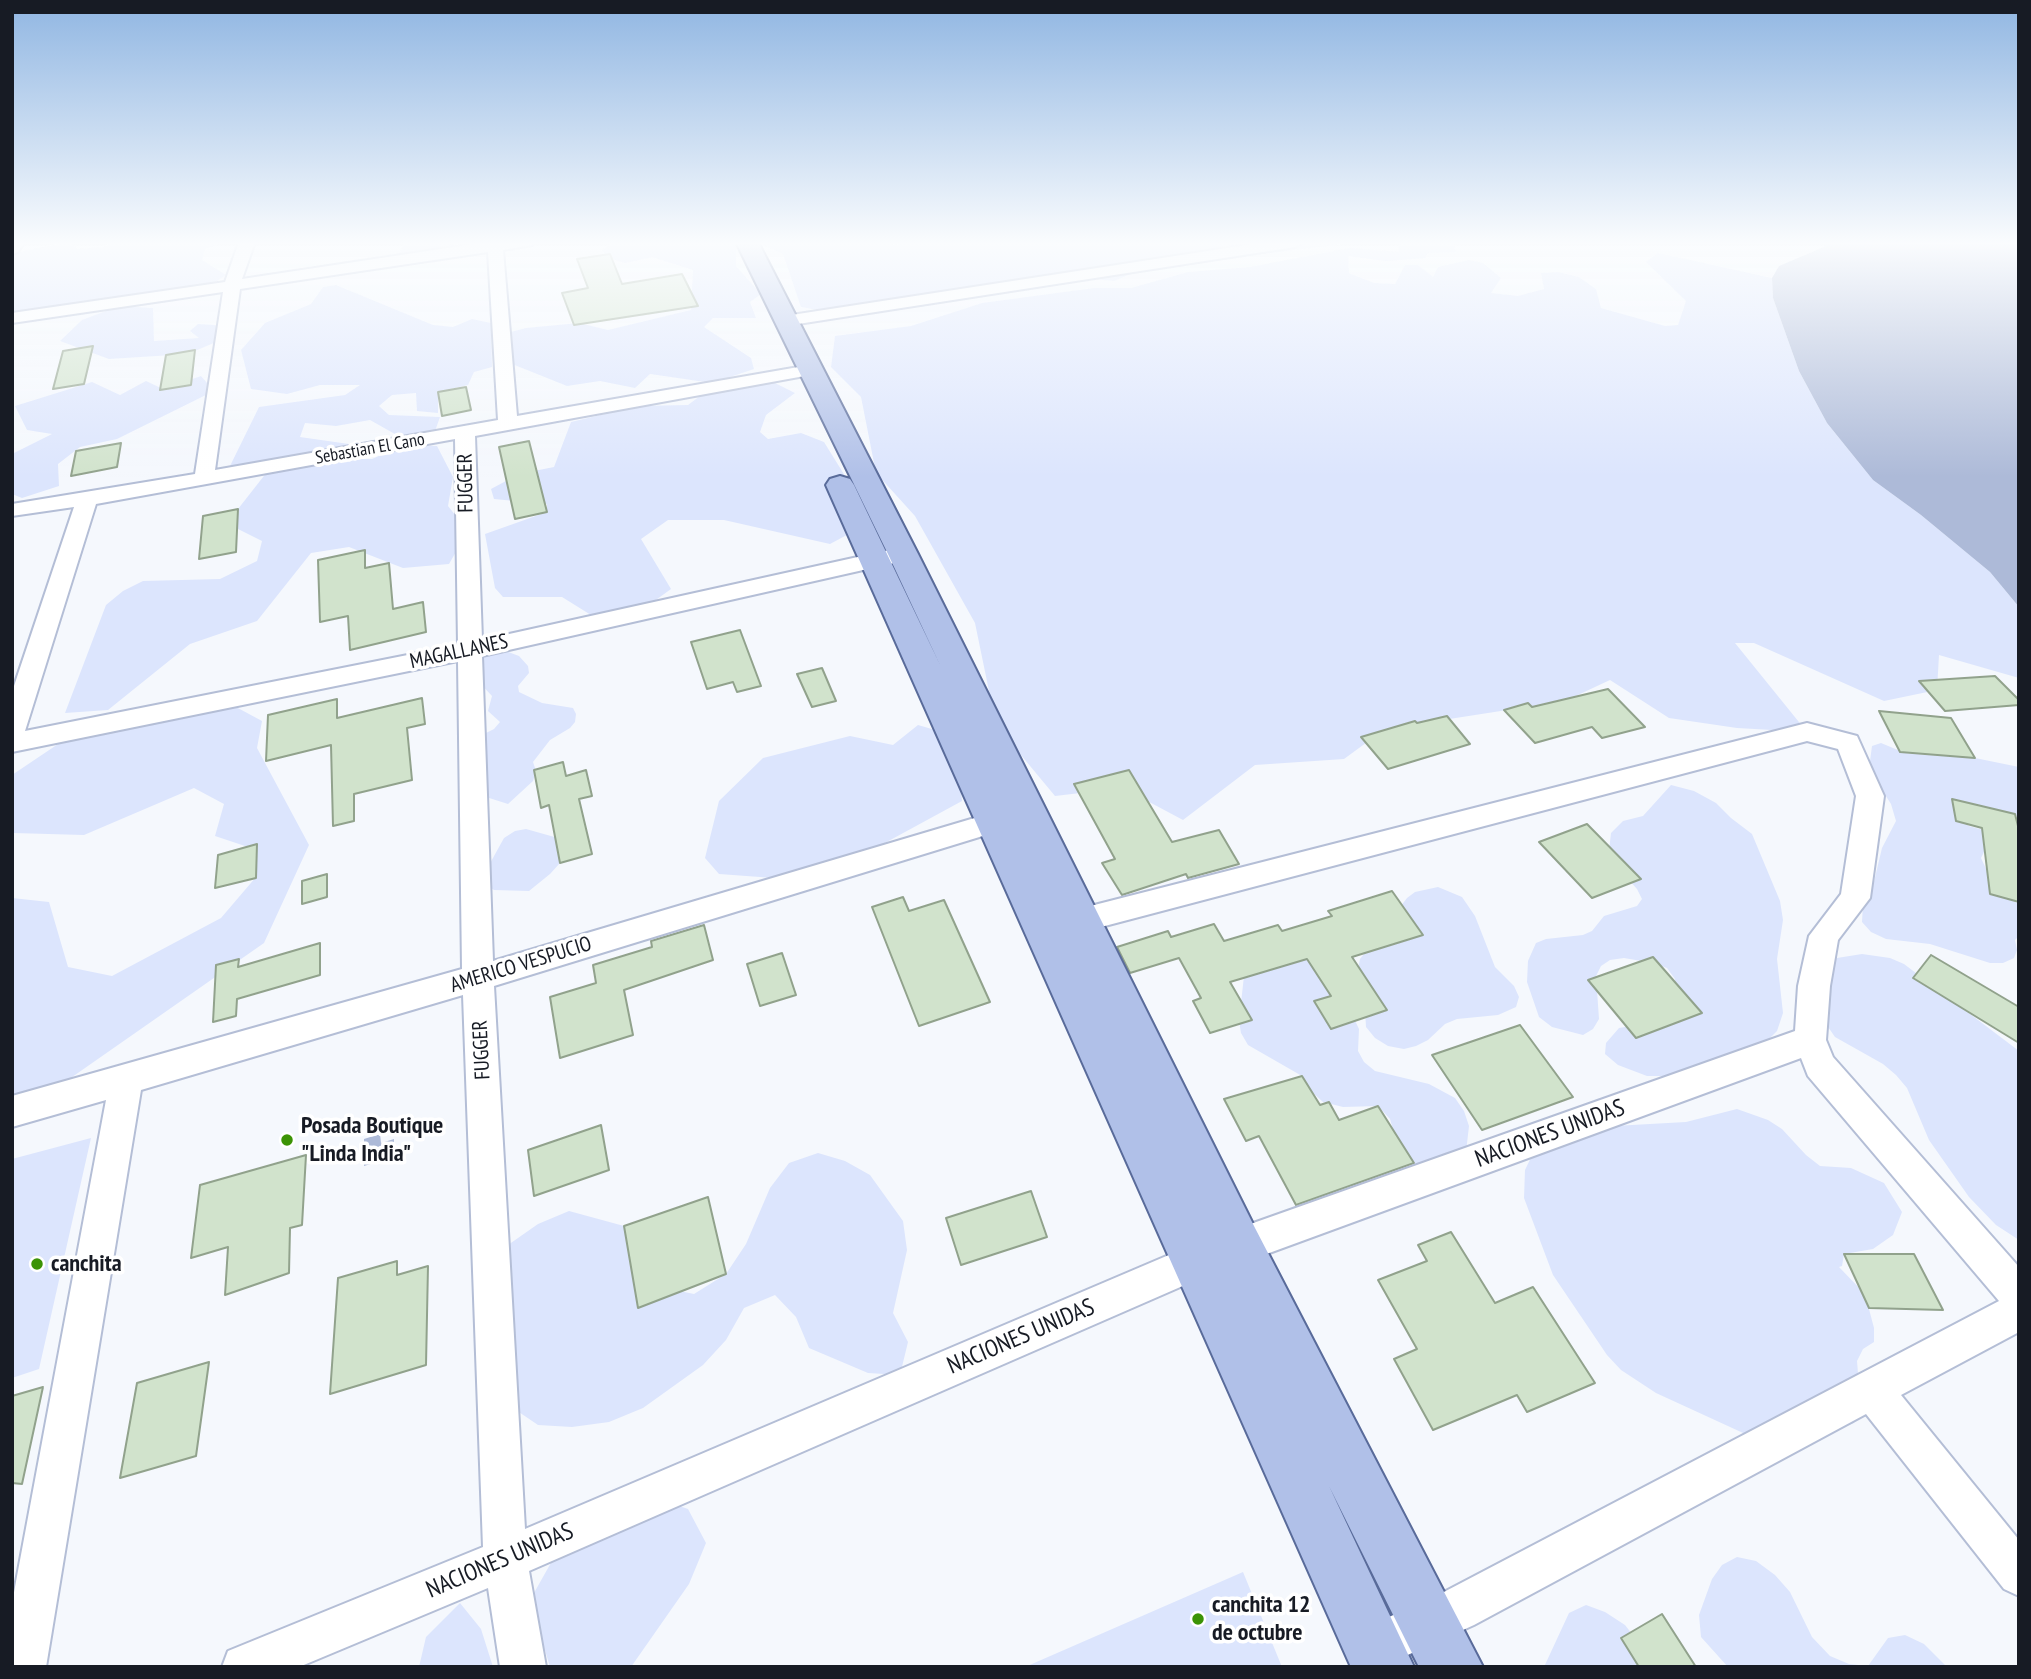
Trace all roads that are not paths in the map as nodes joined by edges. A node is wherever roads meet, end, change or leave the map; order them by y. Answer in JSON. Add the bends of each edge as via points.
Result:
{"nodes":[{"id":1,"x":227,"y":320,"type":"edge"},
{"id":2,"x":501,"y":320,"type":"edge"},
{"id":3,"x":771,"y":320,"type":"edge"},
{"id":4,"x":789,"y":320,"type":"edge"},
{"id":5,"x":785,"y":321,"type":"joint"},
{"id":6,"x":800,"y":372,"type":"junction"},
{"id":7,"x":508,"y":424,"type":"junction"},
{"id":8,"x":465,"y":432,"type":"junction"},
{"id":9,"x":204,"y":478,"type":"junction"},
{"id":10,"x":87,"y":499,"type":"junction"},
{"id":11,"x":12,"y":510,"type":"edge"},
{"id":12,"x":889,"y":557,"type":"junction"},
{"id":13,"x":469,"y":650,"type":"junction"},
{"id":14,"x":12,"y":731,"type":"edge"},
{"id":15,"x":12,"y":743,"type":"edge"},
{"id":16,"x":1012,"y":817,"type":"junction"},
{"id":17,"x":1063,"y":926,"type":"junction"},
{"id":18,"x":478,"y":978,"type":"junction"},
{"id":19,"x":1810,"y":1040,"type":"junction"},
{"id":20,"x":126,"y":1079,"type":"junction"},
{"id":21,"x":12,"y":1112,"type":"edge"},
{"id":22,"x":1237,"y":1245,"type":"junction"},
{"id":23,"x":1197,"y":1261,"type":"junction"},
{"id":24,"x":2019,"y":1295,"type":"edge"},
{"id":25,"x":2019,"y":1311,"type":"edge"},
{"id":26,"x":1872,"y":1390,"type":"junction"},
{"id":27,"x":505,"y":1559,"type":"junction"},
{"id":28,"x":2019,"y":1574,"type":"edge"},
{"id":29,"x":1430,"y":1622,"type":"junction"},
{"id":30,"x":1378,"y":1657,"type":"edge"},
{"id":31,"x":23,"y":1667,"type":"edge"},
{"id":32,"x":244,"y":1667,"type":"edge"},
{"id":33,"x":523,"y":1667,"type":"edge"},
{"id":34,"x":1452,"y":1667,"type":"edge"}],
"edges":[{"from":1,"to":9,"type":"street"},
{"from":2,"to":7,"type":"street"},
{"from":3,"to":6,"type":"main road"},
{"from":4,"to":5,"type":"street"},
{"from":5,"to":6,"type":"main road"},
{"from":6,"to":7,"type":"street","name":"Sebastian El Cano"},
{"from":6,"to":12,"type":"main road"},
{"from":7,"to":8,"type":"street","name":"Sebastian El Cano"},
{"from":8,"to":9,"type":"street","name":"Sebastian El Cano"},
{"from":8,"to":13,"type":"street","name":"FUGGER"},
{"from":9,"to":10,"type":"street","name":"Sebastian El Cano"},
{"from":10,"to":11,"type":"street","name":"Sebastian El Cano"},
{"from":10,"to":14,"type":"street"},
{"from":12,"to":13,"type":"street","name":"MAGALLANES"},
{"from":12,"to":16,"type":"main road"},
{"from":13,"to":15,"type":"street","name":"MAGALLANES"},
{"from":13,"to":18,"type":"street","name":"FUGGER"},
{"from":16,"to":17,"type":"main road"},
{"from":16,"to":18,"type":"street","name":"AMERICO VESPUCIO"},
{"from":17,"to":19,"type":"street","via":[[1807,732],[1848,743],[1870,796],[1856,898],[1824,936]]},
{"from":17,"to":22,"type":"main road"},
{"from":17,"to":23,"type":"main road"},
{"from":18,"to":20,"type":"street","name":"AMERICO VESPUCIO"},
{"from":18,"to":27,"type":"street","name":"FUGGER"},
{"from":19,"to":22,"type":"street","name":"NACIONES UNIDAS"},
{"from":19,"to":24,"type":"street","via":[[1820,1066]]},
{"from":20,"to":21,"type":"street","name":"AMERICO VESPUCIO"},
{"from":20,"to":31,"type":"street"},
{"from":22,"to":23,"type":"street","name":"NACIONES UNIDAS"},
{"from":22,"to":29,"type":"main road"},
{"from":23,"to":27,"type":"street","name":"NACIONES UNIDAS"},
{"from":23,"to":30,"type":"main road"},
{"from":25,"to":26,"type":"street"},
{"from":26,"to":28,"type":"street"},
{"from":26,"to":29,"type":"street"},
{"from":27,"to":32,"type":"street","name":"NACIONES UNIDAS"},
{"from":27,"to":33,"type":"street","name":"FUGGER"},
{"from":29,"to":30,"type":"street"},
{"from":29,"to":34,"type":"main road"}]}
